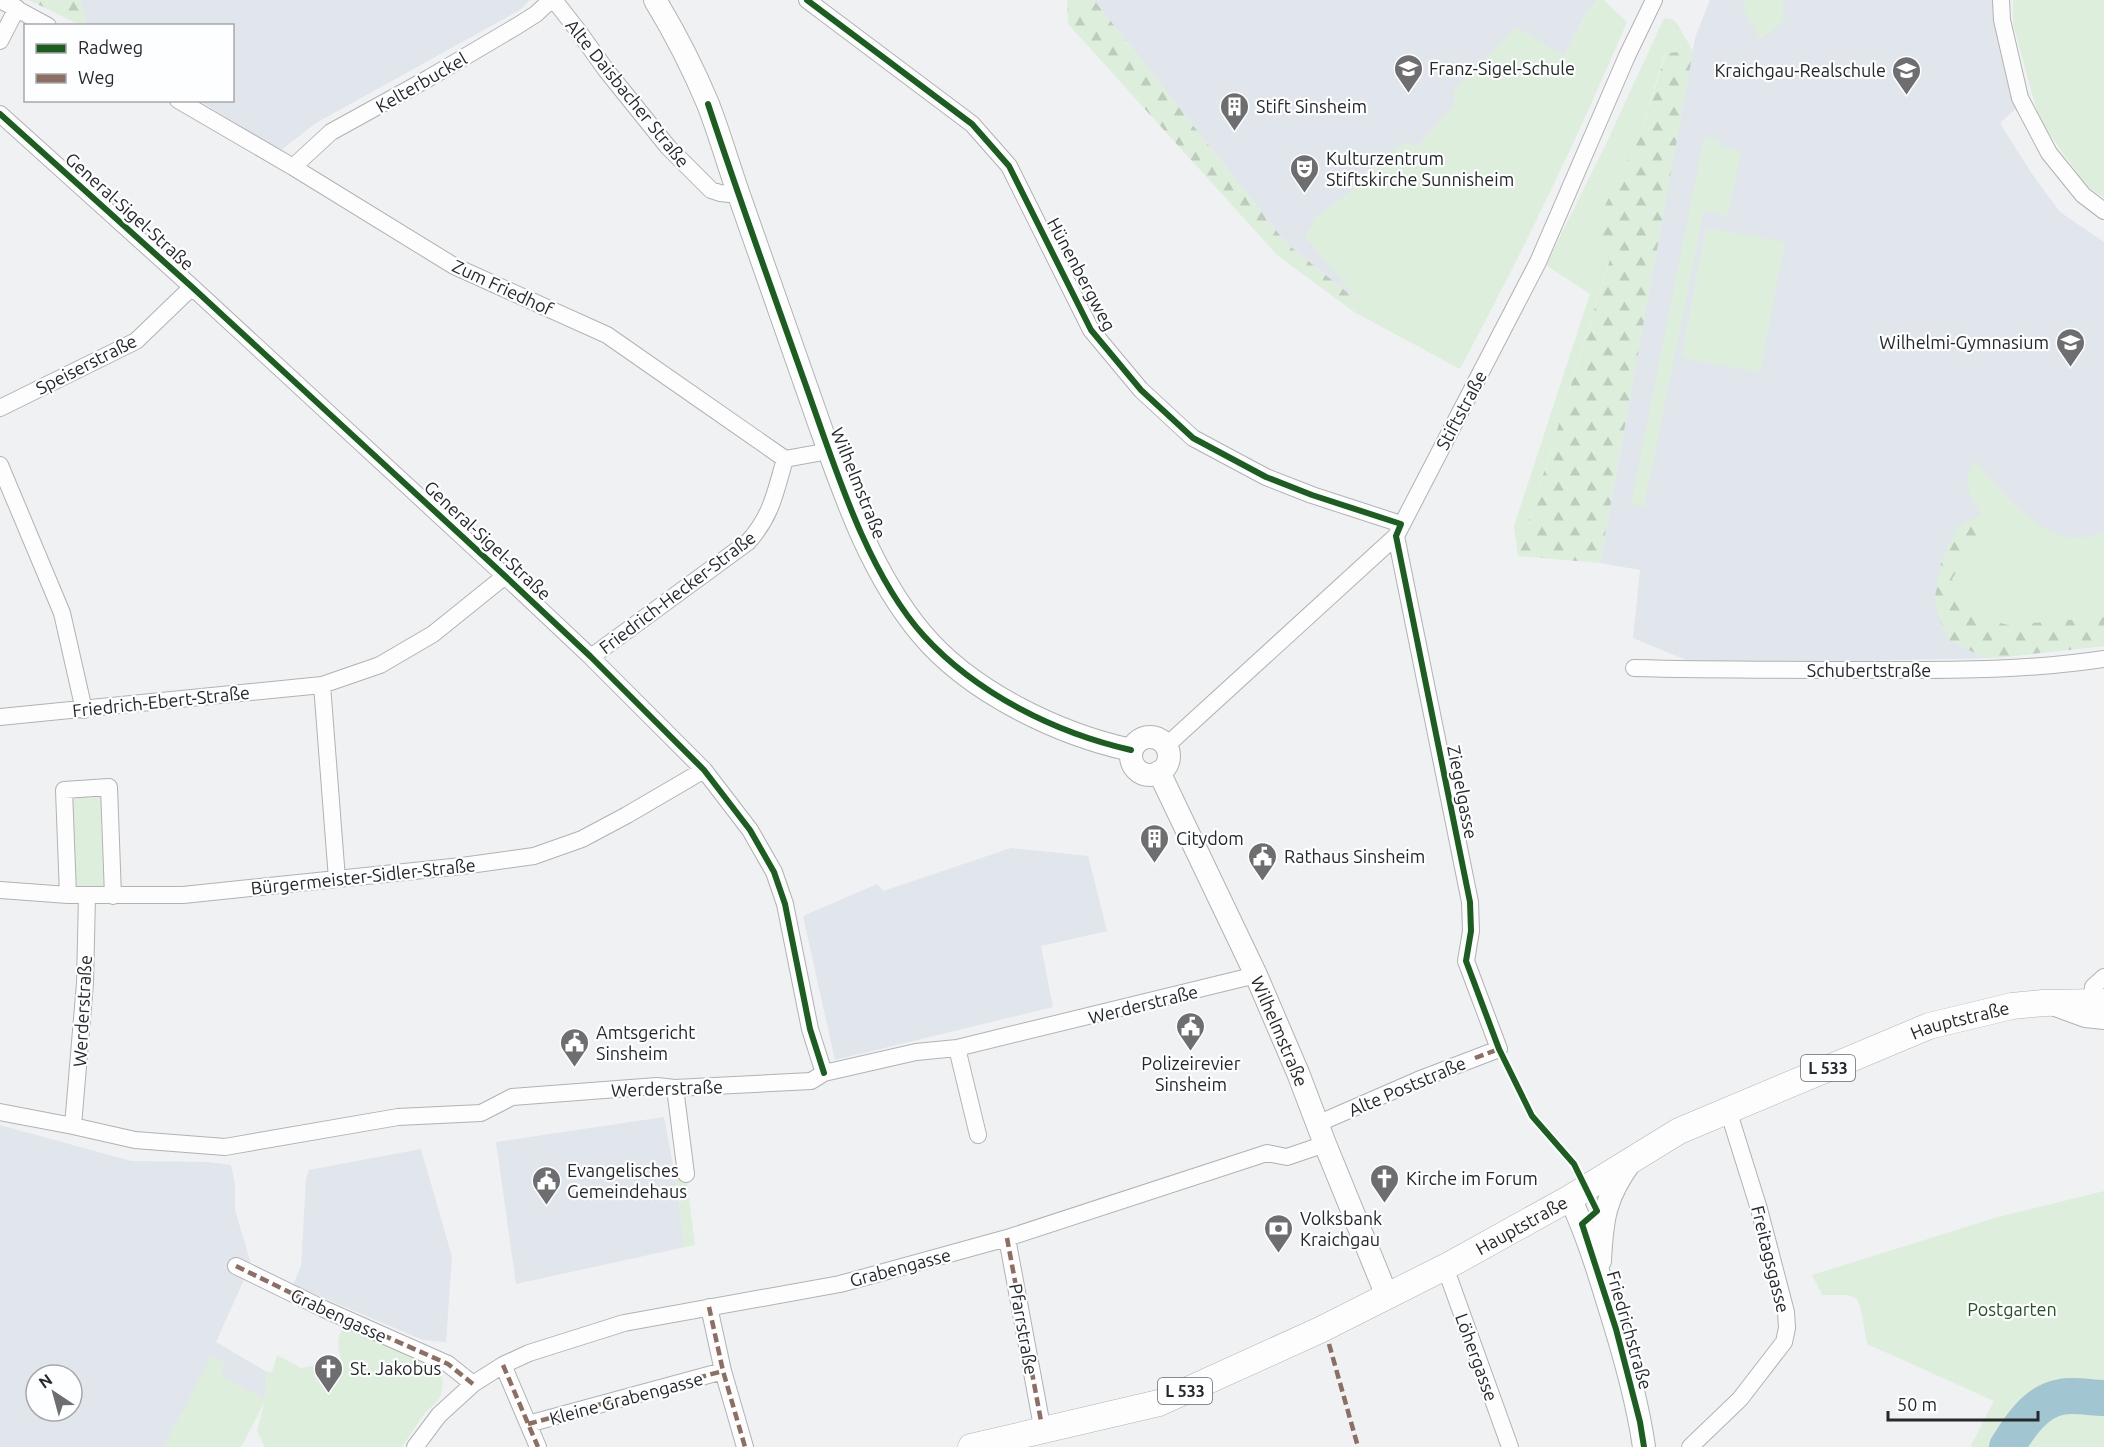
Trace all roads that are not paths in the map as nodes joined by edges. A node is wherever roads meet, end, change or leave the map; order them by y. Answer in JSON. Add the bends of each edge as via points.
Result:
{"nodes":[{"id":1,"x":0,"y":0,"type":"edge"},
{"id":2,"x":552,"y":0,"type":"edge"},
{"id":3,"x":655,"y":0,"type":"edge"},
{"id":4,"x":807,"y":0,"type":"edge"},
{"id":5,"x":1654,"y":0,"type":"edge"},
{"id":6,"x":2001,"y":0,"type":"edge"},
{"id":7,"x":17,"y":8,"type":"junction"},
{"id":8,"x":45,"y":24,"type":"edge"},
{"id":9,"x":0,"y":41,"type":"edge"},
{"id":10,"x":181,"y":102,"type":"edge"},
{"id":11,"x":0,"y":114,"type":"edge"},
{"id":12,"x":293,"y":167,"type":"junction"},
{"id":13,"x":738,"y":195,"type":"junction"},
{"id":14,"x":2104,"y":211,"type":"edge"},
{"id":15,"x":192,"y":287,"type":"junction"},
{"id":16,"x":0,"y":408,"type":"edge"},
{"id":17,"x":829,"y":451,"type":"junction"},
{"id":18,"x":785,"y":459,"type":"junction"},
{"id":19,"x":0,"y":465,"type":"edge"},
{"id":20,"x":1399,"y":530,"type":"junction"},
{"id":21,"x":505,"y":576,"type":"junction"},
{"id":22,"x":591,"y":657,"type":"junction"},
{"id":23,"x":2104,"y":659,"type":"edge"},
{"id":24,"x":1634,"y":668,"type":"dead end"},
{"id":25,"x":322,"y":685,"type":"junction"},
{"id":26,"x":84,"y":710,"type":"junction"},
{"id":27,"x":0,"y":717,"type":"edge"},
{"id":28,"x":1166,"y":746,"type":"junction"},
{"id":29,"x":1131,"y":750,"type":"junction"},
{"id":30,"x":704,"y":770,"type":"junction"},
{"id":31,"x":1159,"y":772,"type":"junction"},
{"id":32,"x":337,"y":879,"type":"junction"},
{"id":33,"x":0,"y":890,"type":"edge"},
{"id":34,"x":68,"y":895,"type":"junction"},
{"id":35,"x":87,"y":896,"type":"junction"},
{"id":36,"x":113,"y":896,"type":"junction"},
{"id":37,"x":1256,"y":975,"type":"junction"},
{"id":38,"x":2104,"y":977,"type":"edge"},
{"id":39,"x":2100,"y":1009,"type":"edge"},
{"id":40,"x":957,"y":1048,"type":"junction"},
{"id":41,"x":1499,"y":1049,"type":"joint"},
{"id":42,"x":824,"y":1073,"type":"junction"},
{"id":43,"x":675,"y":1088,"type":"junction"},
{"id":44,"x":1728,"y":1110,"type":"junction"},
{"id":45,"x":0,"y":1112,"type":"edge"},
{"id":46,"x":73,"y":1126,"type":"junction"},
{"id":47,"x":1321,"y":1134,"type":"junction"},
{"id":48,"x":978,"y":1135,"type":"dead end"},
{"id":49,"x":1634,"y":1158,"type":"junction"},
{"id":50,"x":686,"y":1174,"type":"dead end"},
{"id":51,"x":1570,"y":1198,"type":"junction"},
{"id":52,"x":1007,"y":1238,"type":"junction"},
{"id":53,"x":236,"y":1266,"type":"dead end"},
{"id":54,"x":1445,"y":1267,"type":"junction"},
{"id":55,"x":1599,"y":1274,"type":"junction"},
{"id":56,"x":1388,"y":1296,"type":"junction"},
{"id":57,"x":709,"y":1307,"type":"junction"},
{"id":58,"x":503,"y":1365,"type":"junction"},
{"id":59,"x":723,"y":1371,"type":"junction"},
{"id":60,"x":473,"y":1384,"type":"junction"},
{"id":61,"x":1041,"y":1421,"type":"dead end"},
{"id":62,"x":528,"y":1424,"type":"junction"},
{"id":63,"x":415,"y":1447,"type":"edge"},
{"id":64,"x":538,"y":1447,"type":"edge"},
{"id":65,"x":745,"y":1447,"type":"edge"},
{"id":66,"x":971,"y":1447,"type":"edge"},
{"id":67,"x":1510,"y":1447,"type":"edge"},
{"id":68,"x":1644,"y":1447,"type":"edge"},
{"id":69,"x":1690,"y":1447,"type":"edge"}],
"edges":[{"from":1,"to":7,"type":"street"},
{"from":2,"to":12,"type":"street","name":"Kelterbuckel","via":[[517,26],[332,132]]},
{"from":2,"to":13,"type":"street","name":"Alte Daisbacher Straße","via":[[687,167],[711,190]]},
{"from":3,"to":13,"type":"main road","name":"Wilhelmstraße","via":[[678,37],[708,104]]},
{"from":4,"to":20,"type":"street","name":"Hünenbergweg","via":[[972,124],[1009,166],[1091,330],[1141,390],[1193,438],[1266,477]]},
{"from":5,"to":20,"type":"street","name":"Stiftstraße","via":[[1538,262]]},
{"from":6,"to":14,"type":"street","via":[[2020,98],[2049,153],[2084,195]]},
{"from":7,"to":8,"type":"street"},
{"from":7,"to":9,"type":"street"},
{"from":10,"to":12,"type":"street","name":"Zum Friedhof"},
{"from":11,"to":15,"type":"street","name":"General-Sigel-Straße"},
{"from":12,"to":18,"type":"street","name":"Zum Friedhof","via":[[454,266],[607,335]]},
{"from":13,"to":17,"type":"main road","name":"Wilhelmstraße"},
{"from":15,"to":16,"type":"street","name":"Speiserstraße","via":[[136,341]]},
{"from":15,"to":21,"type":"street","name":"General-Sigel-Straße"},
{"from":17,"to":18,"type":"street"},
{"from":17,"to":29,"type":"main road","name":"Wilhelmstraße","via":[[864,540],[891,592],[944,657],[1030,714],[1079,736]]},
{"from":18,"to":22,"type":"street","name":"Friedrich-Hecker-Straße","via":[[762,527],[748,542]]},
{"from":19,"to":26,"type":"street","via":[[62,613]]},
{"from":20,"to":28,"type":"street","name":"Stiftstraße"},
{"from":20,"to":41,"type":"street","name":"Ziegelgasse","via":[[1470,902],[1466,962]]},
{"from":21,"to":22,"type":"street","name":"General-Sigel-Straße"},
{"from":21,"to":25,"type":"street","name":"Friedrich-Ebert-Straße","via":[[433,634],[380,665]]},
{"from":22,"to":30,"type":"street","name":"General-Sigel-Straße"},
{"from":23,"to":24,"type":"street","name":"Schubertstraße","via":[[2059,666],[1944,670]]},
{"from":25,"to":26,"type":"street","name":"Friedrich-Ebert-Straße"},
{"from":25,"to":32,"type":"street"},
{"from":26,"to":27,"type":"street","name":"Friedrich-Ebert-Straße"},
{"from":28,"to":29,"type":"main road","via":[[1156,738],[1145,737]]},
{"from":28,"to":31,"type":"main road","via":[[1169,758]]},
{"from":29,"to":31,"type":"main road","via":[[1138,771],[1150,775]]},
{"from":30,"to":32,"type":"street","name":"Bürgermeister-Sidler-Straße","via":[[582,839],[534,856]]},
{"from":30,"to":42,"type":"street","name":"General-Sigel-Straße","via":[[750,831],[774,872],[785,903],[810,1029]]},
{"from":31,"to":37,"type":"main road","name":"Wilhelmstraße"},
{"from":32,"to":36,"type":"street","name":"Bürgermeister-Sidler-Straße","via":[[183,895]]},
{"from":33,"to":34,"type":"street","name":"Bürgermeister-Sidler-Straße"},
{"from":34,"to":35,"type":"street","name":"Bürgermeister-Sidler-Straße"},
{"from":34,"to":36,"type":"street","via":[[64,790],[109,788]]},
{"from":35,"to":36,"type":"street","name":"Bürgermeister-Sidler-Straße"},
{"from":35,"to":46,"type":"street","name":"Werderstraße","via":[[85,984]]},
{"from":37,"to":40,"type":"street","name":"Werderstraße"},
{"from":37,"to":47,"type":"main road","name":"Wilhelmstraße"},
{"from":38,"to":39,"type":"street","via":[[2093,987]]},
{"from":39,"to":44,"type":"main road","name":"Hauptstraße","number":"L 533","via":[[2043,1003],[2012,1006],[1929,1026]]},
{"from":40,"to":42,"type":"street","name":"Werderstraße","via":[[916,1052]]},
{"from":40,"to":48,"type":"street"},
{"from":41,"to":47,"type":"street","name":"Alte Poststraße","via":[[1418,1080]]},
{"from":42,"to":43,"type":"street","name":"Werderstraße","via":[[811,1081]]},
{"from":43,"to":46,"type":"street","name":"Werderstraße","via":[[512,1097],[482,1113],[398,1117],[225,1147],[135,1140]]},
{"from":43,"to":50,"type":"street"},
{"from":44,"to":49,"type":"main road","name":"Hauptstraße","number":"L 533","via":[[1679,1131]]},
{"from":44,"to":69,"type":"street","name":"Freitagsgasse","via":[[1759,1209],[1787,1328],[1784,1342],[1740,1399]]},
{"from":45,"to":46,"type":"street","name":"Werderstraße"},
{"from":47,"to":52,"type":"street","name":"Grabengasse","via":[[1287,1157],[1267,1153]]},
{"from":47,"to":56,"type":"main road","name":"Wilhelmstraße"},
{"from":49,"to":51,"type":"main road","name":"Hauptstraße","number":"L 533"},
{"from":49,"to":55,"type":"main road","via":[[1607,1202]]},
{"from":51,"to":54,"type":"main road","name":"Hauptstraße","number":"L 533"},
{"from":51,"to":55,"type":"main road","name":"Friedrichstraße"},
{"from":52,"to":57,"type":"street","name":"Grabengasse","via":[[840,1284]]},
{"from":52,"to":61,"type":"street","name":"Pfarrstraße"},
{"from":53,"to":60,"type":"street","name":"Grabengasse","via":[[448,1364]]},
{"from":54,"to":56,"type":"main road","name":"Hauptstraße","number":"L 533"},
{"from":54,"to":67,"type":"street","name":"Löhergasse"},
{"from":55,"to":68,"type":"main road","name":"Friedrichstraße"},
{"from":56,"to":66,"type":"main road","name":"Hauptstraße","number":"L 533","via":[[1159,1403]]},
{"from":57,"to":58,"type":"street","name":"Grabengasse","via":[[624,1323]]},
{"from":57,"to":59,"type":"street"},
{"from":58,"to":60,"type":"street","name":"Grabengasse"},
{"from":58,"to":62,"type":"street"},
{"from":59,"to":62,"type":"street","name":"Kleine Grabengasse"},
{"from":59,"to":65,"type":"street"},
{"from":60,"to":63,"type":"street","name":"Grabengasse","via":[[439,1415]]},
{"from":62,"to":64,"type":"street"}]}
